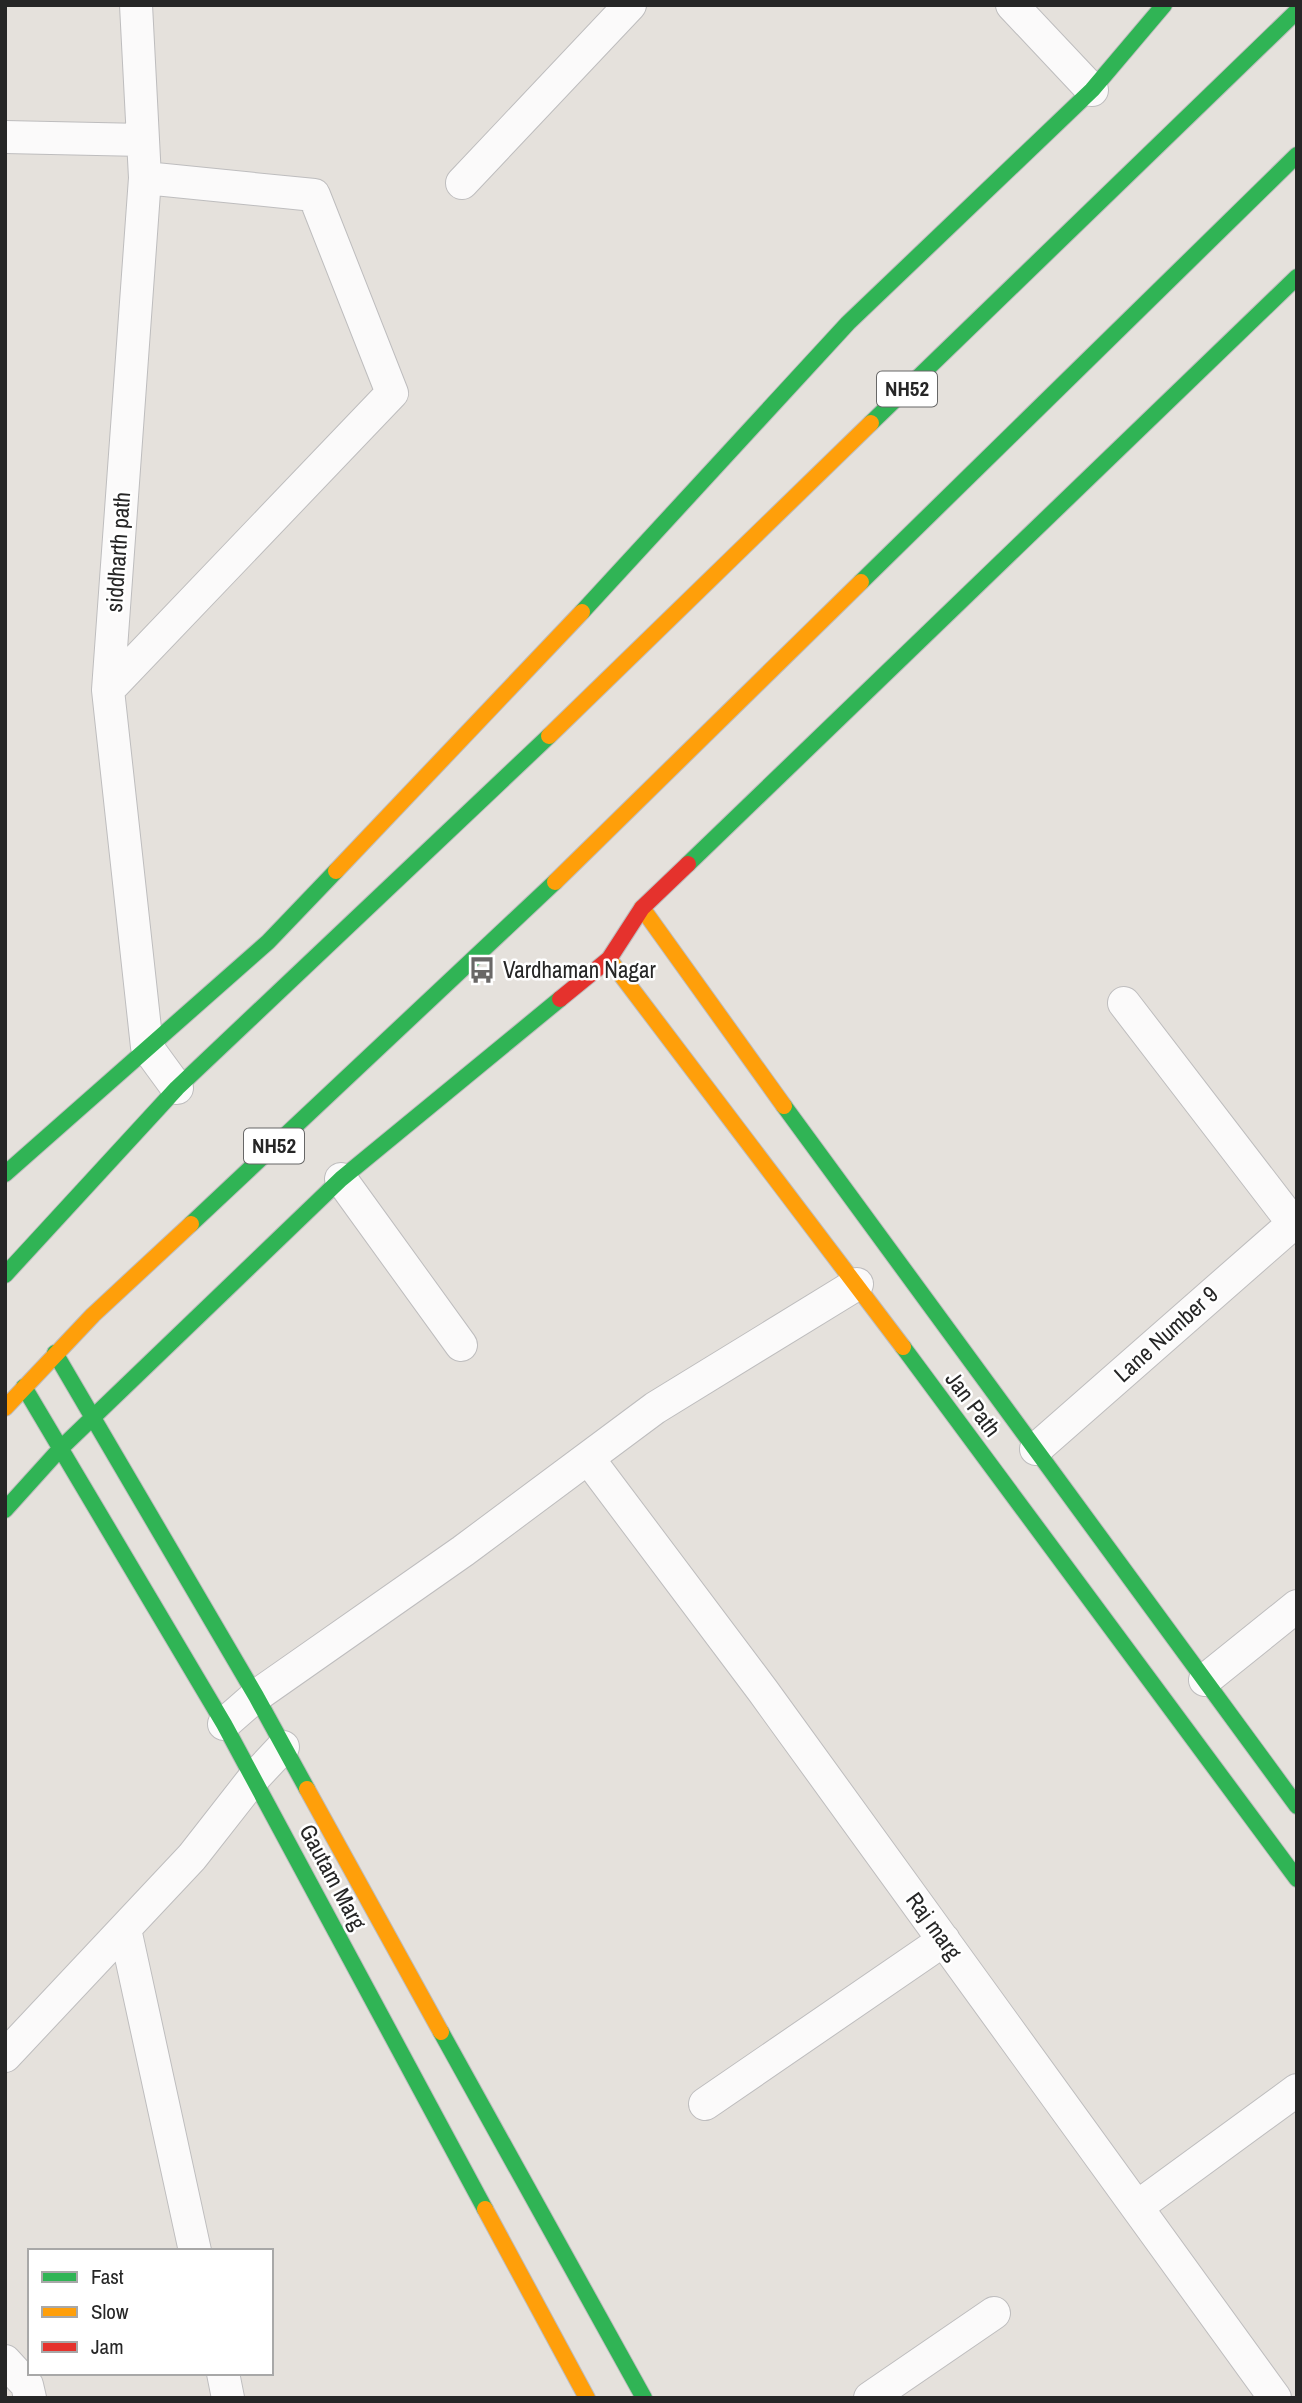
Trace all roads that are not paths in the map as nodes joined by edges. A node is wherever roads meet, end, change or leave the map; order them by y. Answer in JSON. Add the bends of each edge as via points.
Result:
{"nodes":[{"id":1,"x":136,"y":5,"type":"edge"},
{"id":2,"x":630,"y":5,"type":"edge"},
{"id":3,"x":1012,"y":5,"type":"edge"},
{"id":4,"x":1164,"y":5,"type":"edge"},
{"id":5,"x":1297,"y":11,"type":"edge"},
{"id":6,"x":1092,"y":90,"type":"junction"},
{"id":7,"x":5,"y":137,"type":"edge"},
{"id":8,"x":143,"y":140,"type":"junction"},
{"id":9,"x":1297,"y":155,"type":"edge"},
{"id":10,"x":145,"y":178,"type":"junction"},
{"id":11,"x":463,"y":183,"type":"dead end"},
{"id":12,"x":1297,"y":277,"type":"edge"},
{"id":13,"x":108,"y":690,"type":"junction"},
{"id":14,"x":642,"y":908,"type":"junction"},
{"id":15,"x":609,"y":959,"type":"junction"},
{"id":16,"x":1124,"y":1003,"type":"dead end"},
{"id":17,"x":147,"y":1047,"type":"junction"},
{"id":18,"x":177,"y":1088,"type":"junction"},
{"id":19,"x":5,"y":1174,"type":"edge"},
{"id":20,"x":341,"y":1179,"type":"junction"},
{"id":21,"x":1295,"y":1221,"type":"edge"},
{"id":22,"x":5,"y":1275,"type":"edge"},
{"id":23,"x":857,"y":1284,"type":"junction"},
{"id":24,"x":461,"y":1345,"type":"dead end"},
{"id":25,"x":55,"y":1353,"type":"junction"},
{"id":26,"x":24,"y":1387,"type":"junction"},
{"id":27,"x":5,"y":1408,"type":"edge"},
{"id":28,"x":92,"y":1418,"type":"junction"},
{"id":29,"x":60,"y":1448,"type":"junction"},
{"id":30,"x":1036,"y":1449,"type":"junction"},
{"id":31,"x":588,"y":1458,"type":"junction"},
{"id":32,"x":5,"y":1510,"type":"edge"},
{"id":33,"x":1297,"y":1606,"type":"edge"},
{"id":34,"x":1205,"y":1680,"type":"junction"},
{"id":35,"x":256,"y":1696,"type":"junction"},
{"id":36,"x":223,"y":1724,"type":"junction"},
{"id":37,"x":283,"y":1747,"type":"junction"},
{"id":38,"x":253,"y":1779,"type":"junction"},
{"id":39,"x":1297,"y":1806,"type":"edge"},
{"id":40,"x":1297,"y":1879,"type":"edge"},
{"id":41,"x":125,"y":1929,"type":"junction"},
{"id":42,"x":944,"y":1940,"type":"junction"},
{"id":43,"x":5,"y":2056,"type":"edge"},
{"id":44,"x":1297,"y":2090,"type":"edge"},
{"id":45,"x":705,"y":2104,"type":"dead end"},
{"id":46,"x":1137,"y":2207,"type":"junction"},
{"id":47,"x":195,"y":2249,"type":"edge"},
{"id":48,"x":994,"y":2313,"type":"dead end"},
{"id":49,"x":5,"y":2361,"type":"edge"},
{"id":50,"x":223,"y":2375,"type":"edge"},
{"id":51,"x":30,"y":2398,"type":"edge"},
{"id":52,"x":228,"y":2398,"type":"edge"},
{"id":53,"x":587,"y":2398,"type":"edge"},
{"id":54,"x":644,"y":2398,"type":"edge"},
{"id":55,"x":870,"y":2398,"type":"edge"},
{"id":56,"x":1275,"y":2398,"type":"edge"}],
"edges":[{"from":1,"to":8,"type":"street","name":"siddharth path"},
{"from":2,"to":11,"type":"street"},
{"from":3,"to":6,"type":"street"},
{"from":4,"to":6,"type":"main road"},
{"from":5,"to":18,"type":"main road","number":"NH52","via":[[474,808]]},
{"from":6,"to":17,"type":"main road","via":[[848,323],[518,681],[268,942]]},
{"from":7,"to":8,"type":"street"},
{"from":8,"to":10,"type":"street","name":"siddharth path"},
{"from":9,"to":25,"type":"main road","number":"NH52","via":[[548,889]]},
{"from":10,"to":13,"type":"street","name":"siddharth path"},
{"from":10,"to":13,"type":"street","via":[[314,195],[392,393]]},
{"from":12,"to":14,"type":"main road"},
{"from":13,"to":17,"type":"street","name":"siddharth path"},
{"from":14,"to":15,"type":"main road"},
{"from":14,"to":30,"type":"main road","name":"Jan Path"},
{"from":15,"to":20,"type":"main road"},
{"from":15,"to":23,"type":"main road","name":"Jan Path"},
{"from":16,"to":21,"type":"street"},
{"from":17,"to":18,"type":"street","name":"siddharth path"},
{"from":17,"to":19,"type":"main road"},
{"from":18,"to":22,"type":"main road","number":"NH52"},
{"from":20,"to":24,"type":"street"},
{"from":20,"to":28,"type":"main road"},
{"from":21,"to":30,"type":"street","name":"Lane Number 9"},
{"from":23,"to":31,"type":"street","via":[[655,1408]]},
{"from":23,"to":40,"type":"main road","name":"Jan Path"},
{"from":25,"to":26,"type":"main road","number":"NH52"},
{"from":25,"to":28,"type":"main road"},
{"from":26,"to":27,"type":"main road","number":"NH52"},
{"from":26,"to":29,"type":"main road","name":"Gautam Marg"},
{"from":28,"to":29,"type":"main road"},
{"from":28,"to":35,"type":"main road"},
{"from":29,"to":32,"type":"main road"},
{"from":29,"to":36,"type":"main road","name":"Gautam Marg"},
{"from":30,"to":34,"type":"main road","name":"Jan Path"},
{"from":31,"to":35,"type":"street"},
{"from":31,"to":42,"type":"street","name":"Raj marg"},
{"from":33,"to":34,"type":"street"},
{"from":34,"to":39,"type":"main road","name":"Jan Path"},
{"from":35,"to":36,"type":"street"},
{"from":35,"to":37,"type":"main road"},
{"from":36,"to":38,"type":"main road","name":"Gautam Marg"},
{"from":37,"to":38,"type":"street"},
{"from":37,"to":54,"type":"main road"},
{"from":38,"to":41,"type":"street","via":[[192,1857]]},
{"from":38,"to":53,"type":"main road","name":"Gautam Marg"},
{"from":41,"to":43,"type":"street"},
{"from":41,"to":47,"type":"street"},
{"from":42,"to":45,"type":"street"},
{"from":42,"to":46,"type":"street","name":"Raj marg"},
{"from":44,"to":46,"type":"street"},
{"from":46,"to":56,"type":"street","name":"Raj marg"},
{"from":48,"to":55,"type":"street"},
{"from":49,"to":51,"type":"street","via":[[27,2385]]},
{"from":50,"to":52,"type":"street"}]}
